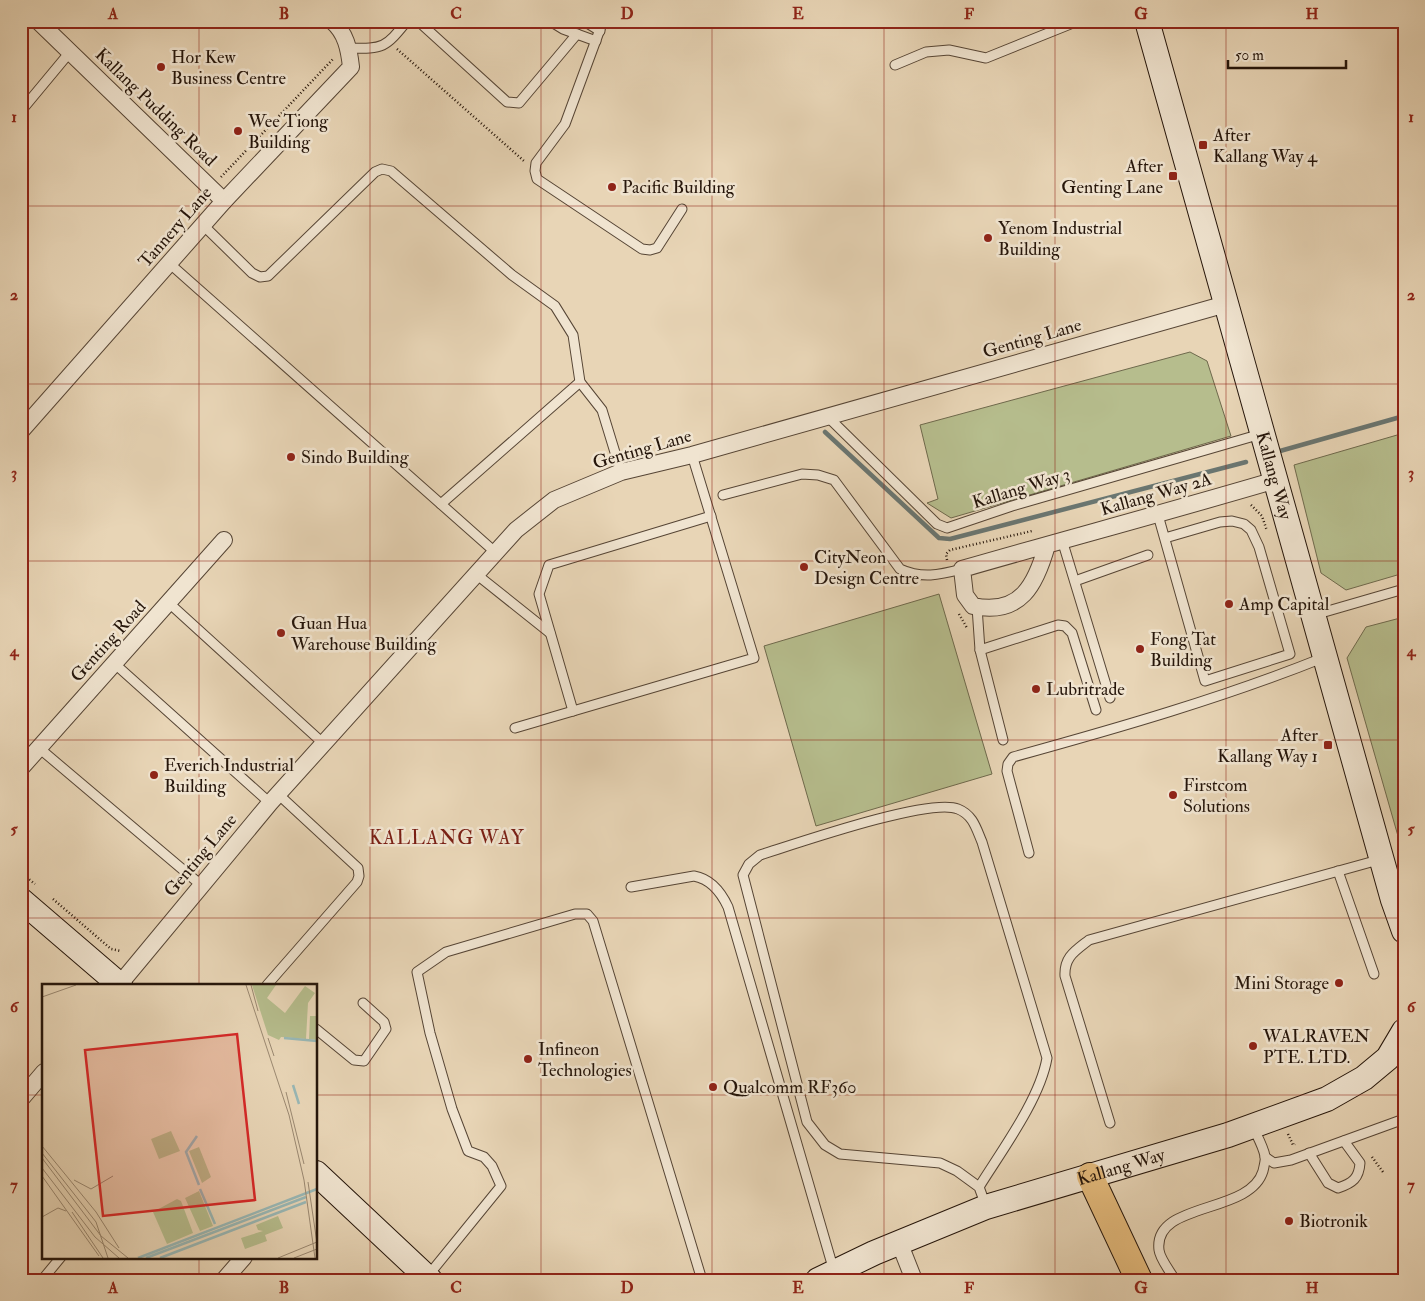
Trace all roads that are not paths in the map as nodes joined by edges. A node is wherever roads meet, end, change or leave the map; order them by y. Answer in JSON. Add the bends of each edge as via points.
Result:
{"nodes":[{"id":1,"x":38,"y":21,"type":"edge"},
{"id":2,"x":332,"y":21,"type":"edge"},
{"id":3,"x":407,"y":21,"type":"edge"},
{"id":4,"x":418,"y":21,"type":"edge"},
{"id":5,"x":550,"y":21,"type":"edge"},
{"id":6,"x":584,"y":21,"type":"edge"},
{"id":7,"x":603,"y":21,"type":"edge"},
{"id":8,"x":1078,"y":21,"type":"edge"},
{"id":9,"x":1147,"y":21,"type":"edge"},
{"id":10,"x":600,"y":31,"type":"junction"},
{"id":11,"x":577,"y":34,"type":"junction"},
{"id":12,"x":596,"y":41,"type":"junction"},
{"id":13,"x":348,"y":46,"type":"junction"},
{"id":14,"x":70,"y":52,"type":"junction"},
{"id":15,"x":895,"y":65,"type":"dead end"},
{"id":16,"x":21,"y":111,"type":"edge"},
{"id":17,"x":224,"y":201,"type":"junction"},
{"id":18,"x":682,"y":208,"type":"dead end"},
{"id":19,"x":203,"y":225,"type":"junction"},
{"id":20,"x":169,"y":263,"type":"junction"},
{"id":21,"x":1226,"y":304,"type":"junction"},
{"id":22,"x":580,"y":382,"type":"junction"},
{"id":23,"x":828,"y":417,"type":"junction"},
{"id":24,"x":21,"y":432,"type":"edge"},
{"id":25,"x":1264,"y":439,"type":"junction"},
{"id":26,"x":692,"y":455,"type":"junction"},
{"id":27,"x":621,"y":472,"type":"junction"},
{"id":28,"x":1274,"y":474,"type":"junction"},
{"id":29,"x":722,"y":495,"type":"dead end"},
{"id":30,"x":441,"y":504,"type":"junction"},
{"id":31,"x":1158,"y":515,"type":"junction"},
{"id":32,"x":711,"y":516,"type":"junction"},
{"id":33,"x":1165,"y":538,"type":"junction"},
{"id":34,"x":224,"y":540,"type":"dead end"},
{"id":35,"x":1055,"y":542,"type":"junction"},
{"id":36,"x":495,"y":552,"type":"junction"},
{"id":37,"x":1148,"y":555,"type":"dead end"},
{"id":38,"x":962,"y":569,"type":"junction"},
{"id":39,"x":476,"y":574,"type":"junction"},
{"id":40,"x":1075,"y":581,"type":"junction"},
{"id":41,"x":1404,"y":589,"type":"edge"},
{"id":42,"x":169,"y":603,"type":"junction"},
{"id":43,"x":977,"y":607,"type":"junction"},
{"id":44,"x":1313,"y":615,"type":"junction"},
{"id":45,"x":550,"y":634,"type":"junction"},
{"id":46,"x":980,"y":650,"type":"junction"},
{"id":47,"x":1325,"y":657,"type":"junction"},
{"id":48,"x":115,"y":664,"type":"junction"},
{"id":49,"x":1110,"y":698,"type":"dead end"},
{"id":50,"x":1096,"y":710,"type":"dead end"},
{"id":51,"x":573,"y":711,"type":"junction"},
{"id":52,"x":515,"y":728,"type":"dead end"},
{"id":53,"x":1003,"y":740,"type":"dead end"},
{"id":54,"x":325,"y":745,"type":"junction"},
{"id":55,"x":40,"y":748,"type":"junction"},
{"id":56,"x":21,"y":768,"type":"edge"},
{"id":57,"x":274,"y":799,"type":"junction"},
{"id":58,"x":1029,"y":853,"type":"dead end"},
{"id":59,"x":1382,"y":859,"type":"junction"},
{"id":60,"x":1338,"y":871,"type":"junction"},
{"id":61,"x":201,"y":885,"type":"junction"},
{"id":62,"x":631,"y":887,"type":"dead end"},
{"id":63,"x":29,"y":892,"type":"edge"},
{"id":64,"x":1398,"y":899,"type":"edge"},
{"id":65,"x":1404,"y":931,"type":"edge"},
{"id":66,"x":1374,"y":974,"type":"dead end"},
{"id":67,"x":118,"y":984,"type":"edge"},
{"id":68,"x":120,"y":984,"type":"edge"},
{"id":69,"x":268,"y":984,"type":"edge"},
{"id":70,"x":363,"y":1003,"type":"dead end"},
{"id":71,"x":1404,"y":1030,"type":"edge"},
{"id":72,"x":318,"y":1031,"type":"edge"},
{"id":73,"x":42,"y":1074,"type":"edge"},
{"id":74,"x":21,"y":1099,"type":"edge"},
{"id":75,"x":1404,"y":1119,"type":"edge"},
{"id":76,"x":1110,"y":1124,"type":"dead end"},
{"id":77,"x":1253,"y":1127,"type":"junction"},
{"id":78,"x":1344,"y":1141,"type":"junction"},
{"id":79,"x":1309,"y":1153,"type":"junction"},
{"id":80,"x":1265,"y":1156,"type":"junction"},
{"id":81,"x":318,"y":1175,"type":"edge"},
{"id":82,"x":1090,"y":1176,"type":"junction"},
{"id":83,"x":983,"y":1197,"type":"junction"},
{"id":84,"x":899,"y":1242,"type":"junction"},
{"id":85,"x":60,"y":1258,"type":"edge"},
{"id":86,"x":243,"y":1258,"type":"edge"},
{"id":87,"x":826,"y":1276,"type":"edge"},
{"id":88,"x":428,"y":1278,"type":"edge"},
{"id":89,"x":42,"y":1280,"type":"edge"},
{"id":90,"x":224,"y":1280,"type":"edge"},
{"id":91,"x":702,"y":1280,"type":"edge"},
{"id":92,"x":914,"y":1280,"type":"edge"},
{"id":93,"x":1138,"y":1280,"type":"edge"},
{"id":94,"x":1175,"y":1280,"type":"edge"}],
"edges":[{"from":1,"to":14,"type":"street","name":"Kallang Pudding Road"},
{"from":2,"to":13,"type":"street","via":[[340,27]]},
{"from":3,"to":13,"type":"lane","via":[[389,43],[374,49]]},
{"from":4,"to":11,"type":"lane","via":[[508,102],[514,103],[519,103]]},
{"from":5,"to":11,"type":"lane"},
{"from":6,"to":10,"type":"lane"},
{"from":7,"to":10,"type":"lane"},
{"from":8,"to":15,"type":"lane","via":[[986,58],[949,50],[926,52]]},
{"from":9,"to":21,"type":"street","name":"Kallang Way"},
{"from":10,"to":12,"type":"lane"},
{"from":11,"to":12,"type":"lane"},
{"from":12,"to":18,"type":"lane","via":[[565,124],[536,163],[537,179],[642,249],[657,248]]},
{"from":13,"to":17,"type":"street","name":"Tannery Lane","via":[[351,67]]},
{"from":14,"to":16,"type":"lane"},
{"from":14,"to":17,"type":"street","name":"Kallang Pudding Road"},
{"from":17,"to":19,"type":"street","name":"Tannery Lane"},
{"from":19,"to":20,"type":"street","name":"Tannery Lane"},
{"from":19,"to":22,"type":"lane","via":[[252,273],[268,276],[375,172],[382,169],[391,171],[512,275],[555,306],[573,335]]},
{"from":20,"to":24,"type":"street","name":"Tannery Lane"},
{"from":20,"to":30,"type":"lane"},
{"from":21,"to":23,"type":"street","name":"Genting Lane"},
{"from":21,"to":25,"type":"street","name":"Kallang Way"},
{"from":22,"to":27,"type":"lane","via":[[602,410]]},
{"from":22,"to":30,"type":"lane"},
{"from":23,"to":25,"type":"lane","name":"Kallang Way 3","via":[[937,524],[947,528],[1012,506]]},
{"from":23,"to":26,"type":"street","name":"Genting Lane"},
{"from":25,"to":28,"type":"street","name":"Kallang Way"},
{"from":26,"to":27,"type":"street","name":"Genting Lane"},
{"from":26,"to":32,"type":"lane"},
{"from":27,"to":36,"type":"street","name":"Genting Lane","via":[[554,500],[516,530]]},
{"from":28,"to":31,"type":"street","name":"Kallang Way 2A"},
{"from":28,"to":44,"type":"street","name":"Kallang Way"},
{"from":29,"to":38,"type":"lane","name":"Kallang Way 2A","via":[[802,474],[818,475],[834,480],[846,493],[900,569],[928,576]]},
{"from":30,"to":36,"type":"lane"},
{"from":31,"to":33,"type":"lane"},
{"from":31,"to":35,"type":"street","name":"Kallang Way 2A"},
{"from":32,"to":45,"type":"lane","via":[[549,565],[539,594]]},
{"from":32,"to":51,"type":"lane","via":[[754,658]]},
{"from":33,"to":33,"type":"lane","via":[[1205,682],[1290,654],[1259,547],[1251,530],[1244,524],[1220,522]]},
{"from":34,"to":42,"type":"street","name":"Genting Road"},
{"from":35,"to":38,"type":"street","name":"Kallang Way 2A"},
{"from":35,"to":40,"type":"lane"},
{"from":35,"to":43,"type":"street","via":[[1026,594],[1010,604],[985,609]]},
{"from":36,"to":39,"type":"street","name":"Genting Lane"},
{"from":37,"to":40,"type":"lane"},
{"from":38,"to":43,"type":"street","via":[[965,595]]},
{"from":39,"to":45,"type":"lane"},
{"from":39,"to":54,"type":"street","name":"Genting Lane"},
{"from":40,"to":49,"type":"lane"},
{"from":41,"to":44,"type":"lane"},
{"from":42,"to":48,"type":"street","name":"Genting Road"},
{"from":42,"to":54,"type":"lane"},
{"from":43,"to":46,"type":"lane"},
{"from":44,"to":47,"type":"street","name":"Kallang Way"},
{"from":45,"to":51,"type":"lane"},
{"from":46,"to":50,"type":"lane","via":[[1058,625],[1065,626],[1072,633]]},
{"from":46,"to":53,"type":"lane"},
{"from":47,"to":58,"type":"lane","via":[[1168,712],[1013,758],[1007,771]]},
{"from":47,"to":59,"type":"street","name":"Kallang Way"},
{"from":48,"to":55,"type":"street","name":"Genting Road"},
{"from":48,"to":57,"type":"lane"},
{"from":51,"to":52,"type":"lane"},
{"from":54,"to":57,"type":"street","name":"Genting Lane"},
{"from":55,"to":56,"type":"street","name":"Genting Road"},
{"from":55,"to":61,"type":"lane"},
{"from":57,"to":61,"type":"street","name":"Genting Lane"},
{"from":57,"to":69,"type":"lane","via":[[358,868],[359,876]]},
{"from":59,"to":60,"type":"lane"},
{"from":59,"to":64,"type":"street","name":"Kallang Way"},
{"from":60,"to":66,"type":"lane"},
{"from":60,"to":76,"type":"lane","via":[[1089,940],[1069,955],[1065,976]]},
{"from":61,"to":68,"type":"street","name":"Genting Lane"},
{"from":62,"to":87,"type":"lane","via":[[694,876],[702,877],[721,893],[728,907]]},
{"from":63,"to":67,"type":"street"},
{"from":64,"to":65,"type":"street","name":"Kallang Way"},
{"from":70,"to":72,"type":"lane","via":[[384,1022],[386,1030],[364,1061],[354,1060]]},
{"from":71,"to":77,"type":"street","name":"Kallang Way","via":[[1388,1058],[1364,1078],[1327,1099]]},
{"from":73,"to":74,"type":"street"},
{"from":75,"to":78,"type":"lane"},
{"from":77,"to":80,"type":"lane"},
{"from":77,"to":82,"type":"street","name":"Kallang Way"},
{"from":78,"to":79,"type":"lane"},
{"from":78,"to":79,"type":"lane","via":[[1360,1163],[1359,1175],[1350,1184],[1338,1188],[1328,1183]]},
{"from":79,"to":80,"type":"lane","via":[[1274,1163]]},
{"from":80,"to":94,"type":"lane","via":[[1255,1187],[1242,1195],[1169,1222],[1159,1237],[1158,1252]]},
{"from":81,"to":88,"type":"street"},
{"from":82,"to":83,"type":"street","name":"Kallang Way"},
{"from":82,"to":93,"type":"main road"},
{"from":83,"to":83,"type":"lane","via":[[957,1171],[940,1163],[840,1154],[825,1144],[807,1122],[743,875],[749,864],[760,855],[873,820],[947,806],[959,809],[973,819],[1047,1058],[1036,1091]]},
{"from":83,"to":84,"type":"street","name":"Kallang Way"},
{"from":84,"to":87,"type":"street","name":"Kallang Way"},
{"from":84,"to":92,"type":"street"},
{"from":85,"to":89,"type":"lane"},
{"from":86,"to":90,"type":"street"},
{"from":88,"to":91,"type":"lane","via":[[500,1186],[492,1166],[484,1157],[468,1151],[430,1033],[417,972],[446,952],[576,914],[587,914],[593,920]]}]}
